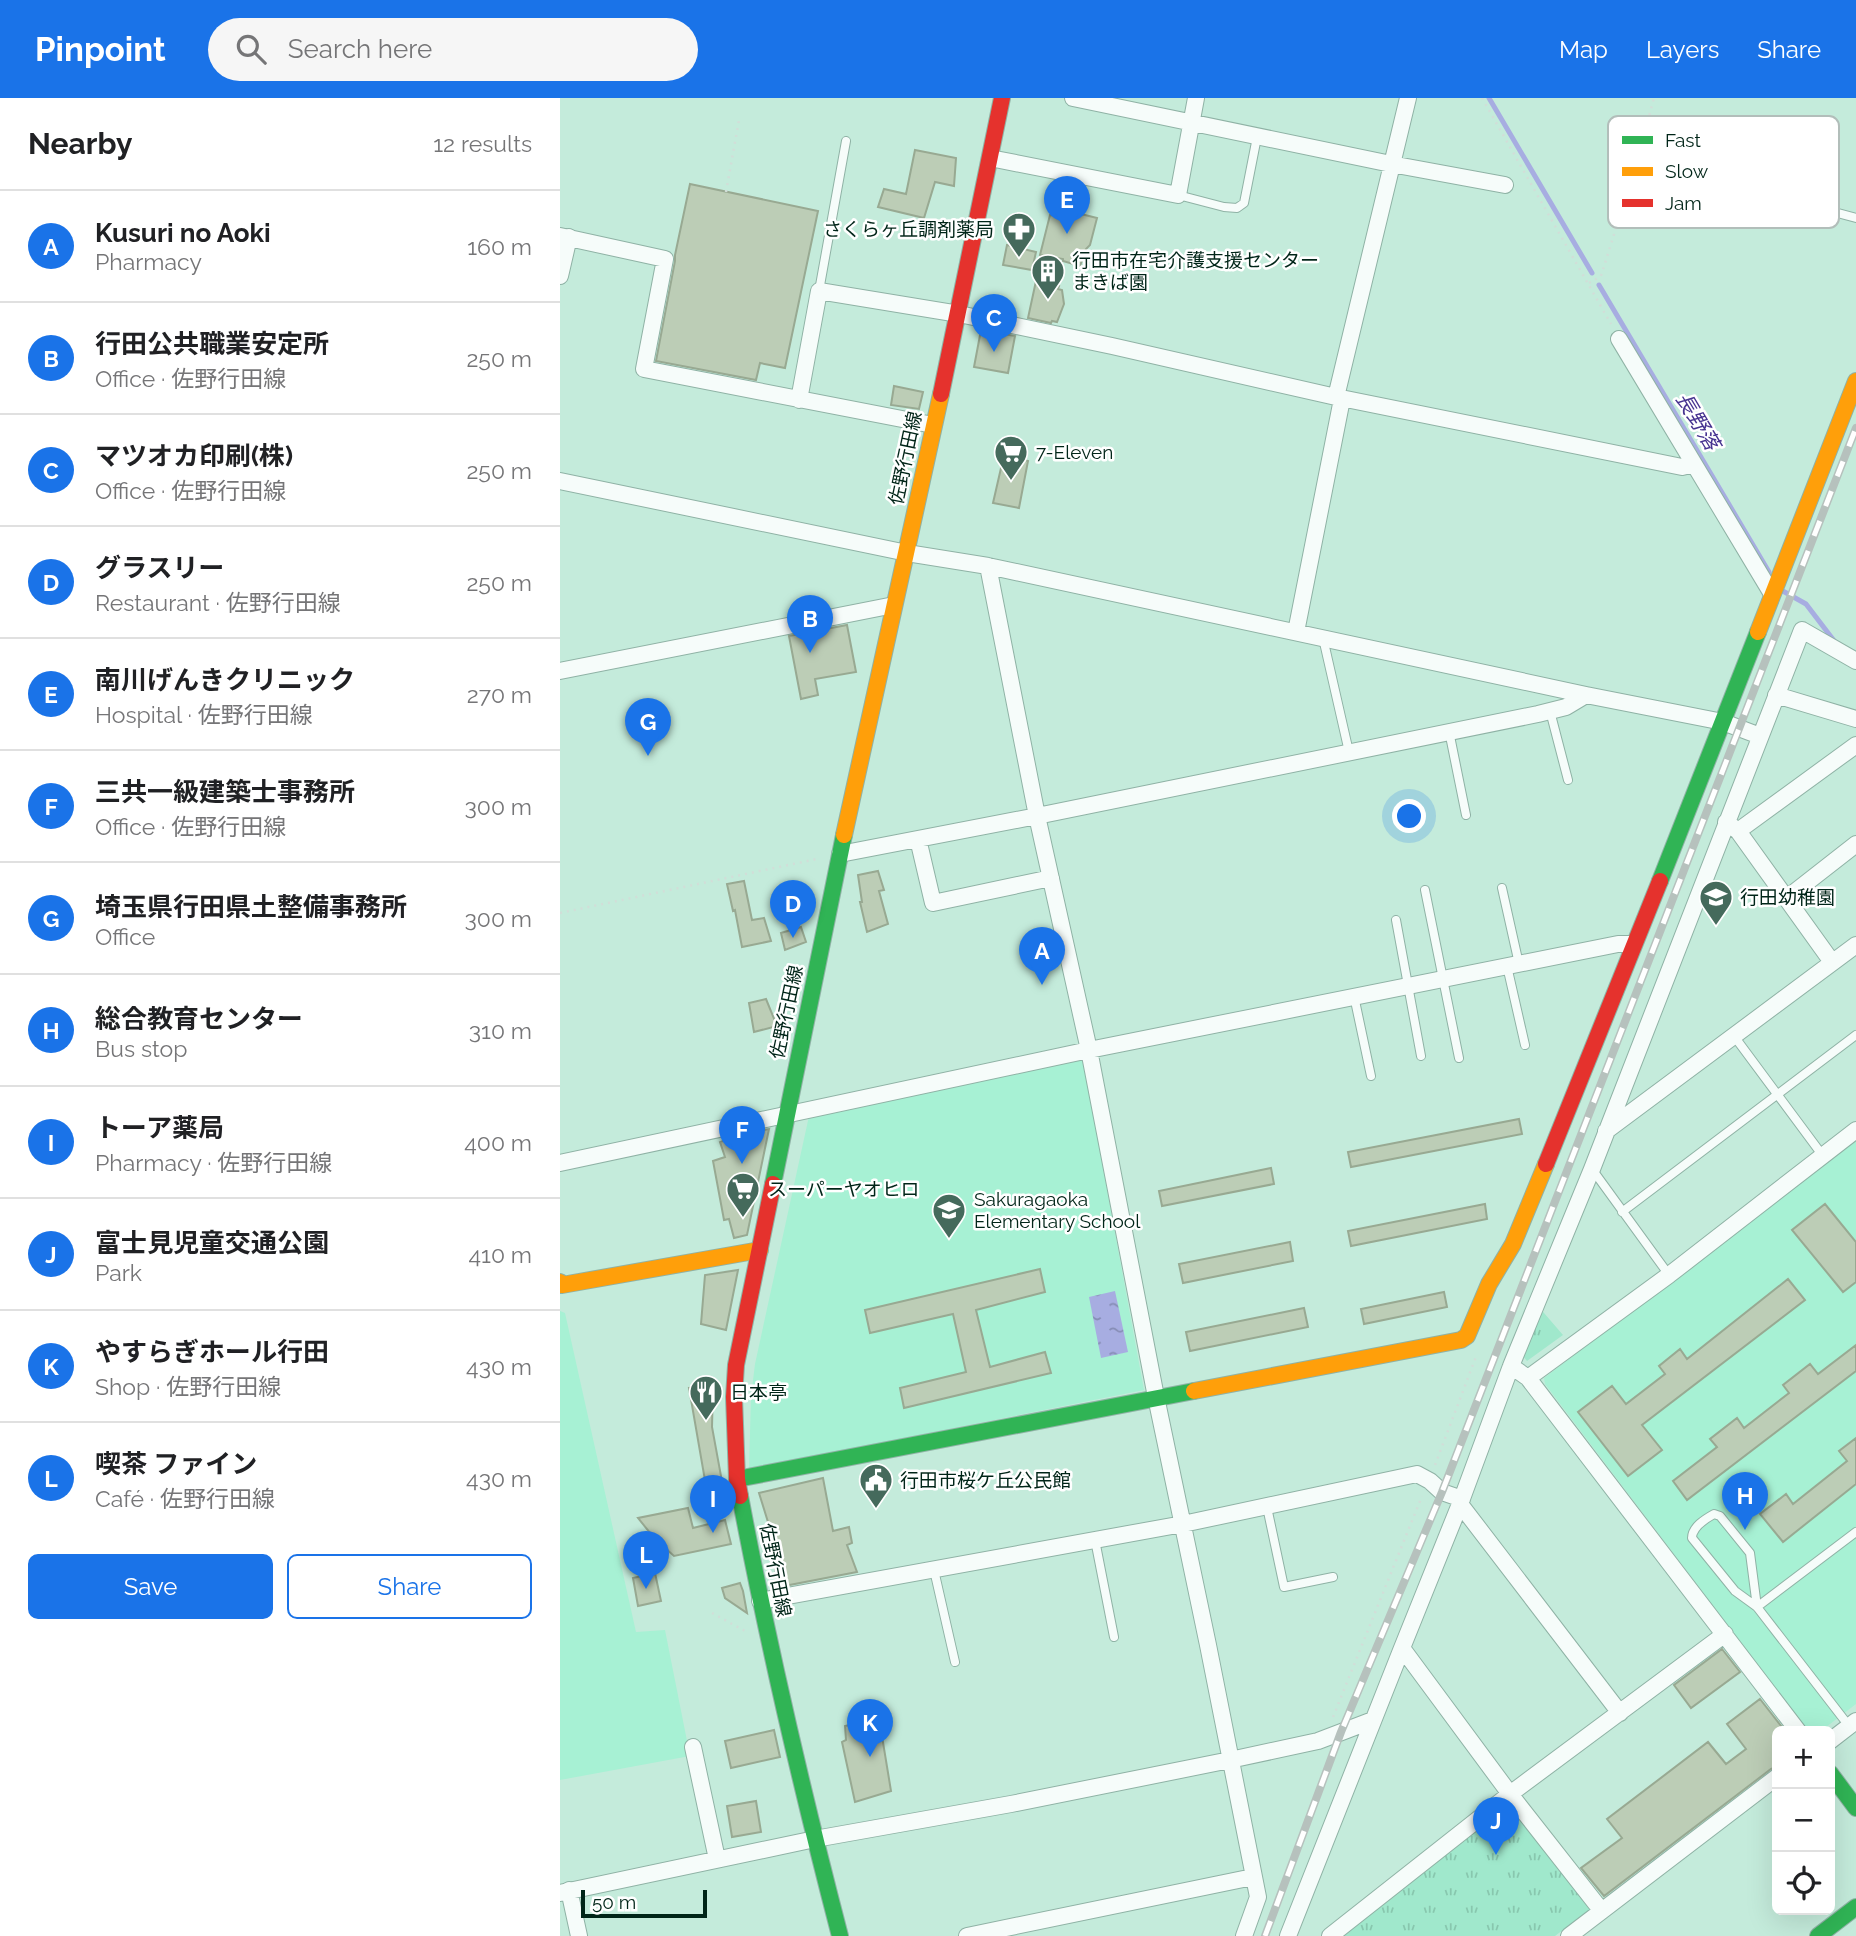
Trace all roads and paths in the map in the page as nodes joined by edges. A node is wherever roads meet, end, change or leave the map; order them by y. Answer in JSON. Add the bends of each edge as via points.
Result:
{"nodes":[{"id":1,"x":1002,"y":98,"type":"edge"},
{"id":2,"x":1073,"y":98,"type":"edge"},
{"id":3,"x":1196,"y":98,"type":"edge"},
{"id":4,"x":1408,"y":98,"type":"edge"},
{"id":5,"x":1482,"y":98,"type":"edge"},
{"id":6,"x":1654,"y":98,"type":"edge"},
{"id":7,"x":1649,"y":116,"type":"edge"},
{"id":8,"x":739,"y":120,"type":"dead end"},
{"id":9,"x":1192,"y":123,"type":"junction"},
{"id":10,"x":1257,"y":136,"type":"junction"},
{"id":11,"x":846,"y":141,"type":"dead end"},
{"id":12,"x":989,"y":158,"type":"junction"},
{"id":13,"x":1391,"y":164,"type":"junction"},
{"id":14,"x":1505,"y":185,"type":"dead end"},
{"id":15,"x":726,"y":192,"type":"dead end"},
{"id":16,"x":1178,"y":195,"type":"junction"},
{"id":17,"x":1839,"y":213,"type":"edge"},
{"id":18,"x":1856,"y":218,"type":"edge"},
{"id":19,"x":1616,"y":228,"type":"edge"},
{"id":20,"x":564,"y":237,"type":"edge"},
{"id":21,"x":560,"y":276,"type":"edge"},
{"id":22,"x":1589,"y":284,"type":"junction"},
{"id":23,"x":819,"y":291,"type":"junction"},
{"id":24,"x":959,"y":314,"type":"junction"},
{"id":25,"x":1619,"y":339,"type":"joint"},
{"id":26,"x":1856,"y":380,"type":"edge"},
{"id":27,"x":1339,"y":398,"type":"junction"},
{"id":28,"x":799,"y":400,"type":"junction"},
{"id":29,"x":933,"y":425,"type":"junction"},
{"id":30,"x":1694,"y":464,"type":"junction"},
{"id":31,"x":560,"y":481,"type":"edge"},
{"id":32,"x":907,"y":554,"type":"junction"},
{"id":33,"x":988,"y":566,"type":"junction"},
{"id":34,"x":1772,"y":594,"type":"junction"},
{"id":35,"x":894,"y":605,"type":"junction"},
{"id":36,"x":1296,"y":632,"type":"junction"},
{"id":37,"x":1323,"y":638,"type":"junction"},
{"id":38,"x":1856,"y":661,"type":"edge"},
{"id":39,"x":560,"y":671,"type":"edge"},
{"id":40,"x":1586,"y":695,"type":"junction"},
{"id":41,"x":1776,"y":695,"type":"junction"},
{"id":42,"x":1550,"y":711,"type":"junction"},
{"id":43,"x":1856,"y":719,"type":"edge"},
{"id":44,"x":1723,"y":722,"type":"junction"},
{"id":45,"x":1449,"y":732,"type":"junction"},
{"id":46,"x":1760,"y":736,"type":"junction"},
{"id":47,"x":1856,"y":745,"type":"edge"},
{"id":48,"x":1349,"y":752,"type":"junction"},
{"id":49,"x":1568,"y":780,"type":"dead end"},
{"id":50,"x":1466,"y":815,"type":"dead end"},
{"id":51,"x":1037,"y":816,"type":"junction"},
{"id":52,"x":1732,"y":827,"type":"junction"},
{"id":53,"x":918,"y":839,"type":"junction"},
{"id":54,"x":1856,"y":844,"type":"edge"},
{"id":55,"x":840,"y":854,"type":"junction"},
{"id":56,"x":1051,"y":878,"type":"junction"},
{"id":57,"x":1502,"y":888,"type":"dead end"},
{"id":58,"x":1424,"y":890,"type":"dead end"},
{"id":59,"x":1787,"y":898,"type":"junction"},
{"id":60,"x":560,"y":913,"type":"edge"},
{"id":61,"x":1396,"y":920,"type":"dead end"},
{"id":62,"x":1633,"y":944,"type":"junction"},
{"id":63,"x":1856,"y":945,"type":"edge"},
{"id":64,"x":1832,"y":962,"type":"junction"},
{"id":65,"x":1513,"y":965,"type":"junction"},
{"id":66,"x":1444,"y":979,"type":"junction"},
{"id":67,"x":1407,"y":986,"type":"junction"},
{"id":68,"x":1354,"y":996,"type":"junction"},
{"id":69,"x":1856,"y":1035,"type":"edge"},
{"id":70,"x":1734,"y":1036,"type":"junction"},
{"id":71,"x":1525,"y":1045,"type":"dead end"},
{"id":72,"x":1089,"y":1050,"type":"junction"},
{"id":73,"x":1421,"y":1056,"type":"dead end"},
{"id":74,"x":1459,"y":1058,"type":"dead end"},
{"id":75,"x":1371,"y":1076,"type":"dead end"},
{"id":76,"x":1777,"y":1094,"type":"junction"},
{"id":77,"x":787,"y":1114,"type":"junction"},
{"id":78,"x":1856,"y":1130,"type":"edge"},
{"id":79,"x":1606,"y":1131,"type":"junction"},
{"id":80,"x":1823,"y":1156,"type":"junction"},
{"id":81,"x":560,"y":1163,"type":"edge"},
{"id":82,"x":1592,"y":1169,"type":"junction"},
{"id":83,"x":1622,"y":1212,"type":"junction"},
{"id":84,"x":760,"y":1250,"type":"junction"},
{"id":85,"x":1669,"y":1275,"type":"junction"},
{"id":86,"x":560,"y":1282,"type":"edge"},
{"id":87,"x":1478,"y":1352,"type":"dead end"},
{"id":88,"x":1511,"y":1366,"type":"junction"},
{"id":89,"x":1528,"y":1378,"type":"junction"},
{"id":90,"x":1156,"y":1397,"type":"junction"},
{"id":91,"x":1434,"y":1466,"type":"dead end"},
{"id":92,"x":737,"y":1479,"type":"junction"},
{"id":93,"x":1426,"y":1486,"type":"dead end"},
{"id":94,"x":1461,"y":1502,"type":"junction"},
{"id":95,"x":1266,"y":1507,"type":"junction"},
{"id":96,"x":1183,"y":1524,"type":"junction"},
{"id":97,"x":1856,"y":1532,"type":"edge"},
{"id":98,"x":1095,"y":1540,"type":"junction"},
{"id":99,"x":934,"y":1570,"type":"junction"},
{"id":100,"x":1332,"y":1577,"type":"dead end"},
{"id":101,"x":760,"y":1601,"type":"junction"},
{"id":102,"x":1757,"y":1607,"type":"junction"},
{"id":103,"x":712,"y":1613,"type":"dead end"},
{"id":104,"x":1725,"y":1634,"type":"junction"},
{"id":105,"x":1114,"y":1637,"type":"dead end"},
{"id":106,"x":769,"y":1645,"type":"junction"},
{"id":107,"x":1402,"y":1648,"type":"junction"},
{"id":108,"x":955,"y":1662,"type":"dead end"},
{"id":109,"x":1620,"y":1713,"type":"junction"},
{"id":110,"x":1333,"y":1716,"type":"dead end"},
{"id":111,"x":1373,"y":1720,"type":"junction"},
{"id":112,"x":1853,"y":1723,"type":"edge"},
{"id":113,"x":1794,"y":1726,"type":"edge"},
{"id":114,"x":1835,"y":1737,"type":"edge"},
{"id":115,"x":694,"y":1746,"type":"dead end"},
{"id":116,"x":1230,"y":1760,"type":"junction"},
{"id":117,"x":1835,"y":1780,"type":"edge"},
{"id":118,"x":1772,"y":1781,"type":"edge"},
{"id":119,"x":1510,"y":1794,"type":"junction"},
{"id":120,"x":1856,"y":1808,"type":"edge"},
{"id":121,"x":816,"y":1839,"type":"junction"},
{"id":122,"x":717,"y":1860,"type":"junction"},
{"id":123,"x":1253,"y":1877,"type":"junction"},
{"id":124,"x":565,"y":1891,"type":"edge"},
{"id":125,"x":1856,"y":1908,"type":"edge"},
{"id":126,"x":1601,"y":1910,"type":"junction"},
{"id":127,"x":579,"y":1936,"type":"edge"},
{"id":128,"x":840,"y":1936,"type":"edge"},
{"id":129,"x":967,"y":1936,"type":"edge"},
{"id":130,"x":1244,"y":1936,"type":"edge"},
{"id":131,"x":1288,"y":1936,"type":"edge"},
{"id":132,"x":1330,"y":1936,"type":"edge"},
{"id":133,"x":1569,"y":1936,"type":"edge"},
{"id":134,"x":1818,"y":1936,"type":"edge"}],
"edges":[{"from":1,"to":12,"type":"street","name":"佐野行田線"},
{"from":2,"to":9,"type":"street"},
{"from":3,"to":9,"type":"street"},
{"from":4,"to":13,"type":"street"},
{"from":5,"to":22,"type":"path"},
{"from":6,"to":7,"type":"path"},
{"from":8,"to":15,"type":"path"},
{"from":9,"to":10,"type":"street"},
{"from":9,"to":16,"type":"street"},
{"from":10,"to":13,"type":"street"},
{"from":10,"to":16,"type":"lane","via":[[1244,203],[1237,208],[1224,207]]},
{"from":11,"to":23,"type":"lane"},
{"from":12,"to":16,"type":"street"},
{"from":12,"to":24,"type":"street","name":"佐野行田線"},
{"from":13,"to":14,"type":"street"},
{"from":13,"to":27,"type":"street"},
{"from":17,"to":18,"type":"lane"},
{"from":19,"to":22,"type":"path","via":[[1601,276]]},
{"from":20,"to":21,"type":"street"},
{"from":20,"to":28,"type":"street","via":[[665,259],[644,369]]},
{"from":22,"to":25,"type":"path"},
{"from":23,"to":24,"type":"street"},
{"from":23,"to":28,"type":"street"},
{"from":24,"to":27,"type":"street"},
{"from":24,"to":29,"type":"street","name":"佐野行田線"},
{"from":25,"to":30,"type":"street"},
{"from":26,"to":34,"type":"street"},
{"from":27,"to":30,"type":"street","via":[[1682,467]]},
{"from":27,"to":36,"type":"street"},
{"from":28,"to":29,"type":"street"},
{"from":29,"to":32,"type":"street","name":"佐野行田線"},
{"from":30,"to":34,"type":"street"},
{"from":31,"to":32,"type":"street"},
{"from":32,"to":33,"type":"street"},
{"from":32,"to":35,"type":"street","name":"佐野行田線"},
{"from":33,"to":36,"type":"street"},
{"from":33,"to":51,"type":"street"},
{"from":34,"to":44,"type":"street"},
{"from":35,"to":39,"type":"street"},
{"from":35,"to":55,"type":"street","name":"佐野行田線"},
{"from":36,"to":37,"type":"street"},
{"from":37,"to":40,"type":"street"},
{"from":37,"to":48,"type":"lane"},
{"from":38,"to":41,"type":"street","via":[[1802,630]]},
{"from":40,"to":42,"type":"street"},
{"from":40,"to":44,"type":"street"},
{"from":41,"to":43,"type":"street"},
{"from":41,"to":46,"type":"street"},
{"from":42,"to":45,"type":"street"},
{"from":42,"to":49,"type":"lane"},
{"from":44,"to":46,"type":"street"},
{"from":44,"to":62,"type":"street"},
{"from":45,"to":48,"type":"street"},
{"from":45,"to":50,"type":"lane"},
{"from":46,"to":52,"type":"street"},
{"from":47,"to":52,"type":"street"},
{"from":48,"to":51,"type":"street"},
{"from":51,"to":53,"type":"street"},
{"from":51,"to":56,"type":"street"},
{"from":52,"to":59,"type":"street"},
{"from":52,"to":79,"type":"street"},
{"from":53,"to":55,"type":"street"},
{"from":53,"to":56,"type":"street","via":[[933,903]]},
{"from":54,"to":59,"type":"street"},
{"from":55,"to":60,"type":"path"},
{"from":55,"to":77,"type":"street","name":"佐野行田線"},
{"from":56,"to":72,"type":"street"},
{"from":57,"to":65,"type":"lane"},
{"from":58,"to":66,"type":"lane"},
{"from":59,"to":64,"type":"street"},
{"from":61,"to":67,"type":"lane"},
{"from":62,"to":65,"type":"street"},
{"from":62,"to":90,"type":"street","via":[[1513,1244],[1489,1284],[1467,1336]]},
{"from":63,"to":64,"type":"street"},
{"from":64,"to":70,"type":"street"},
{"from":65,"to":66,"type":"street"},
{"from":65,"to":71,"type":"lane"},
{"from":66,"to":67,"type":"street"},
{"from":66,"to":74,"type":"lane"},
{"from":67,"to":68,"type":"street"},
{"from":67,"to":73,"type":"lane"},
{"from":68,"to":72,"type":"street"},
{"from":68,"to":75,"type":"lane"},
{"from":69,"to":76,"type":"lane"},
{"from":70,"to":76,"type":"lane"},
{"from":70,"to":79,"type":"street"},
{"from":72,"to":77,"type":"street"},
{"from":72,"to":90,"type":"street"},
{"from":76,"to":80,"type":"lane"},
{"from":76,"to":83,"type":"lane"},
{"from":77,"to":81,"type":"street"},
{"from":77,"to":84,"type":"street","name":"佐野行田線"},
{"from":78,"to":80,"type":"street"},
{"from":79,"to":82,"type":"street"},
{"from":80,"to":85,"type":"street"},
{"from":82,"to":83,"type":"lane"},
{"from":82,"to":88,"type":"street"},
{"from":83,"to":85,"type":"lane"},
{"from":84,"to":86,"type":"street"},
{"from":84,"to":92,"type":"street","name":"佐野行田線","via":[[736,1365]]},
{"from":85,"to":89,"type":"street"},
{"from":87,"to":91,"type":"path"},
{"from":88,"to":89,"type":"street"},
{"from":88,"to":94,"type":"street"},
{"from":89,"to":104,"type":"street"},
{"from":90,"to":92,"type":"street"},
{"from":90,"to":96,"type":"street"},
{"from":92,"to":101,"type":"street","name":"佐野行田線"},
{"from":93,"to":110,"type":"path"},
{"from":94,"to":95,"type":"street","via":[[1417,1474]]},
{"from":94,"to":107,"type":"street"},
{"from":94,"to":109,"type":"street"},
{"from":95,"to":96,"type":"street"},
{"from":95,"to":100,"type":"lane","via":[[1284,1587]]},
{"from":96,"to":98,"type":"street"},
{"from":96,"to":116,"type":"street"},
{"from":97,"to":102,"type":"lane"},
{"from":98,"to":99,"type":"street"},
{"from":98,"to":105,"type":"lane"},
{"from":99,"to":101,"type":"street"},
{"from":99,"to":108,"type":"lane"},
{"from":101,"to":106,"type":"street","name":"佐野行田線"},
{"from":102,"to":102,"type":"lane","via":[[1735,1591],[1692,1538],[1695,1528],[1714,1514],[1750,1553]]},
{"from":102,"to":112,"type":"lane"},
{"from":103,"to":106,"type":"path"},
{"from":104,"to":109,"type":"street"},
{"from":104,"to":113,"type":"street"},
{"from":106,"to":121,"type":"street","name":"佐野行田線"},
{"from":107,"to":111,"type":"street"},
{"from":107,"to":119,"type":"street"},
{"from":109,"to":119,"type":"street"},
{"from":111,"to":116,"type":"street","via":[[1318,1741]]},
{"from":111,"to":131,"type":"street"},
{"from":112,"to":114,"type":"street"},
{"from":115,"to":122,"type":"street"},
{"from":116,"to":121,"type":"street"},
{"from":116,"to":123,"type":"street"},
{"from":117,"to":120,"type":"street"},
{"from":118,"to":126,"type":"street"},
{"from":119,"to":126,"type":"street"},
{"from":119,"to":132,"type":"street"},
{"from":121,"to":122,"type":"street"},
{"from":121,"to":128,"type":"street","name":"佐野行田線"},
{"from":122,"to":124,"type":"street"},
{"from":123,"to":129,"type":"street"},
{"from":123,"to":130,"type":"street","via":[[1258,1897]]},
{"from":124,"to":127,"type":"street"},
{"from":125,"to":134,"type":"street"},
{"from":126,"to":133,"type":"street"}]}
